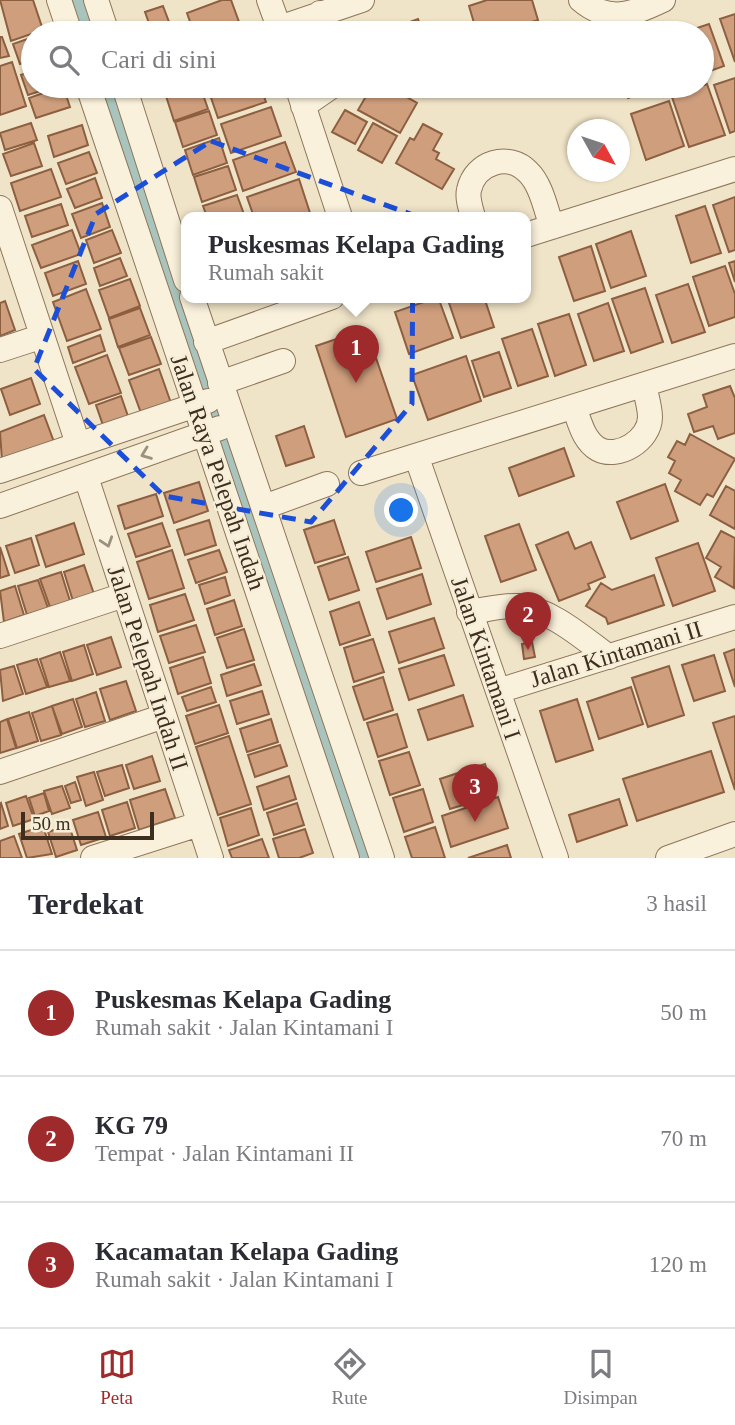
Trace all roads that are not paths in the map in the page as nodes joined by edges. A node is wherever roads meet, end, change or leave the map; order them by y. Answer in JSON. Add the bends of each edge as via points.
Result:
{"nodes":[{"id":1,"x":59,"y":0,"type":"edge"},
{"id":2,"x":96,"y":0,"type":"edge"},
{"id":3,"x":269,"y":0,"type":"edge"},
{"id":4,"x":362,"y":0,"type":"edge"},
{"id":5,"x":580,"y":0,"type":"edge"},
{"id":6,"x":663,"y":0,"type":"edge"},
{"id":7,"x":67,"y":21,"type":"edge"},
{"id":8,"x":103,"y":21,"type":"edge"},
{"id":9,"x":277,"y":21,"type":"edge"},
{"id":10,"x":325,"y":21,"type":"edge"},
{"id":11,"x":93,"y":98,"type":"edge"},
{"id":12,"x":128,"y":98,"type":"edge"},
{"id":13,"x":301,"y":98,"type":"edge"},
{"id":14,"x":735,"y":169,"type":"edge"},
{"id":15,"x":338,"y":212,"type":"edge"},
{"id":16,"x":472,"y":212,"type":"edge"},
{"id":17,"x":2,"y":220,"type":"edge"},
{"id":18,"x":552,"y":227,"type":"junction"},
{"id":19,"x":531,"y":233,"type":"edge"},
{"id":20,"x":181,"y":264,"type":"edge"},
{"id":21,"x":194,"y":303,"type":"edge"},
{"id":22,"x":317,"y":303,"type":"edge"},
{"id":23,"x":40,"y":337,"type":"junction"},
{"id":24,"x":208,"y":347,"type":"junction"},
{"id":25,"x":0,"y":350,"type":"edge"},
{"id":26,"x":735,"y":356,"type":"edge"},
{"id":27,"x":284,"y":361,"type":"dead end"},
{"id":28,"x":644,"y":385,"type":"junction"},
{"id":29,"x":211,"y":397,"type":"junction"},
{"id":30,"x":574,"y":407,"type":"junction"},
{"id":31,"x":219,"y":428,"type":"junction"},
{"id":32,"x":78,"y":444,"type":"junction"},
{"id":33,"x":417,"y":458,"type":"junction"},
{"id":34,"x":0,"y":471,"type":"edge"},
{"id":35,"x":361,"y":473,"type":"dead end"},
{"id":36,"x":86,"y":477,"type":"junction"},
{"id":37,"x":327,"y":484,"type":"dead end"},
{"id":38,"x":0,"y":506,"type":"edge"},
{"id":39,"x":264,"y":507,"type":"junction"},
{"id":40,"x":124,"y":595,"type":"junction"},
{"id":41,"x":469,"y":612,"type":"junction"},
{"id":42,"x":735,"y":617,"type":"edge"},
{"id":43,"x":0,"y":636,"type":"edge"},
{"id":44,"x":609,"y":657,"type":"junction"},
{"id":45,"x":498,"y":691,"type":"junction"},
{"id":46,"x":164,"y":716,"type":"junction"},
{"id":47,"x":0,"y":772,"type":"edge"},
{"id":48,"x":200,"y":824,"type":"junction"},
{"id":49,"x":735,"y":834,"type":"edge"},
{"id":50,"x":93,"y":858,"type":"edge"},
{"id":51,"x":211,"y":858,"type":"edge"},
{"id":52,"x":347,"y":858,"type":"edge"},
{"id":53,"x":382,"y":858,"type":"edge"},
{"id":54,"x":556,"y":858,"type":"edge"},
{"id":55,"x":668,"y":858,"type":"edge"}],
"edges":[{"from":1,"to":7,"type":"street"},
{"from":2,"to":8,"type":"street"},
{"from":3,"to":9,"type":"street"},
{"from":4,"to":10,"type":"street"},
{"from":5,"to":6,"type":"street","via":[[608,16],[621,17]]},
{"from":11,"to":29,"type":"street","name":"Jalan Raya Pelepah Indah"},
{"from":12,"to":20,"type":"street"},
{"from":13,"to":15,"type":"street"},
{"from":14,"to":18,"type":"street"},
{"from":16,"to":18,"type":"street","via":[[469,190],[474,178],[490,162],[502,160],[531,174]]},
{"from":17,"to":23,"type":"street"},
{"from":18,"to":19,"type":"street"},
{"from":21,"to":24,"type":"street","name":"Jalan Raya Pelepah Indah"},
{"from":22,"to":24,"type":"street"},
{"from":23,"to":25,"type":"street"},
{"from":23,"to":32,"type":"street"},
{"from":24,"to":29,"type":"street","name":"Jalan Raya Pelepah Indah"},
{"from":26,"to":28,"type":"street"},
{"from":27,"to":29,"type":"street"},
{"from":28,"to":30,"type":"street"},
{"from":28,"to":30,"type":"street","via":[[648,427],[622,451],[608,453],[591,444]]},
{"from":29,"to":31,"type":"street","name":"Jalan Raya Pelepah Indah"},
{"from":29,"to":32,"type":"street"},
{"from":30,"to":33,"type":"street"},
{"from":31,"to":36,"type":"street","one_way":true},
{"from":31,"to":39,"type":"street","name":"Jalan Raya Pelepah Indah"},
{"from":31,"to":52,"type":"street","name":"Jalan Raya Pelepah Indah"},
{"from":32,"to":34,"type":"street"},
{"from":33,"to":35,"type":"street"},
{"from":33,"to":41,"type":"street","name":"Jalan Kintamani I"},
{"from":36,"to":38,"type":"street"},
{"from":36,"to":40,"type":"street","name":"Jalan Pelepah Indah II","one_way":true},
{"from":37,"to":39,"type":"street"},
{"from":39,"to":53,"type":"street","name":"Jalan Raya Pelepah Indah"},
{"from":40,"to":43,"type":"street"},
{"from":40,"to":46,"type":"street","name":"Jalan Pelepah Indah II"},
{"from":41,"to":44,"type":"street","via":[[518,606],[531,609],[561,623]]},
{"from":41,"to":45,"type":"street","name":"Jalan Kintamani I"},
{"from":42,"to":44,"type":"street","name":"Jalan Kintamani II"},
{"from":44,"to":45,"type":"street","name":"Jalan Kintamani II"},
{"from":45,"to":54,"type":"street","name":"Jalan Kintamani I"},
{"from":46,"to":47,"type":"street"},
{"from":46,"to":48,"type":"street","name":"Jalan Pelepah Indah II"},
{"from":48,"to":50,"type":"street"},
{"from":48,"to":51,"type":"street","name":"Jalan Pelepah Indah II"},
{"from":49,"to":55,"type":"street"}]}
